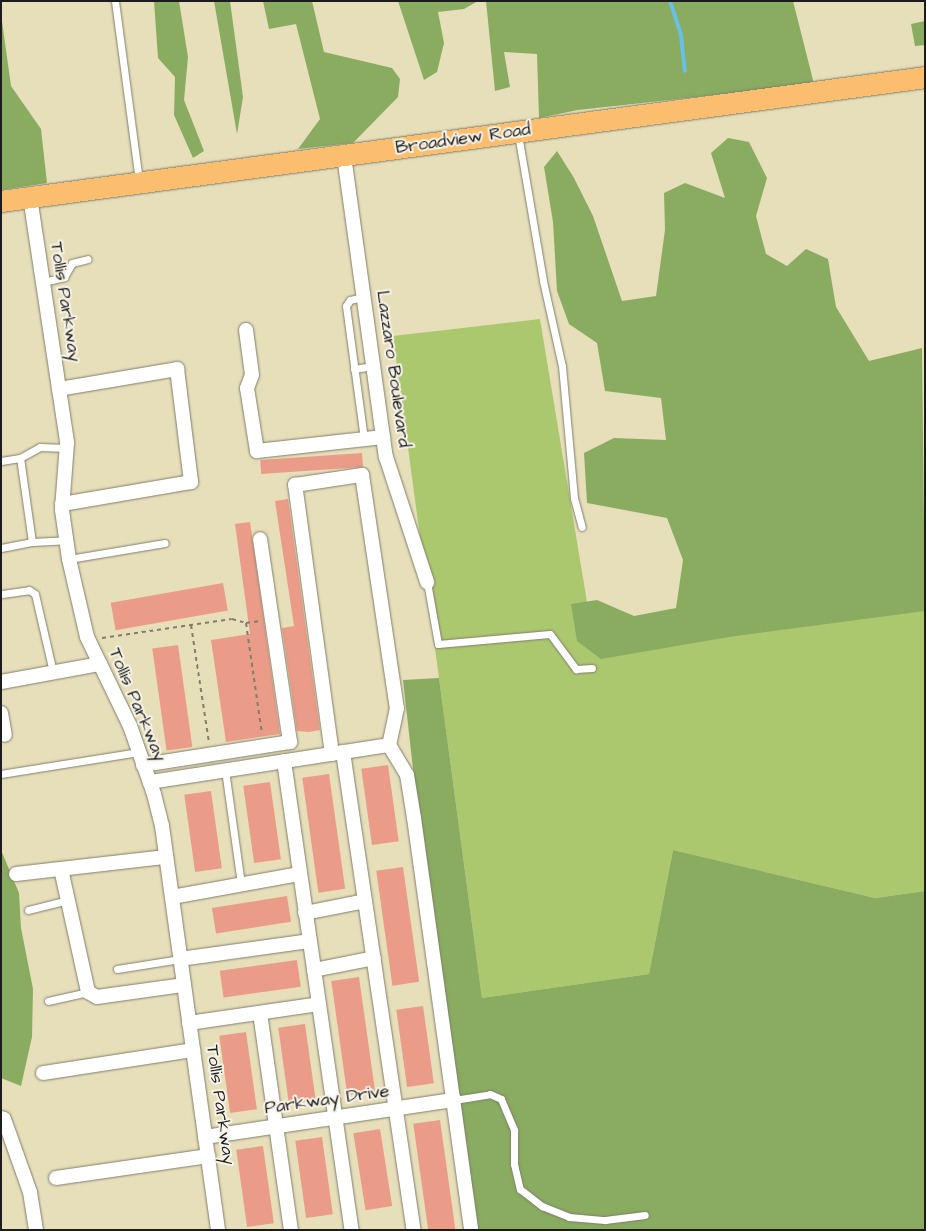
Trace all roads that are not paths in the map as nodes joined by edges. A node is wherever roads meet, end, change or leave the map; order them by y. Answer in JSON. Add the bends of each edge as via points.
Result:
{"nodes":[{"id":1,"x":114,"y":1,"type":"edge"},
{"id":2,"x":925,"y":77,"type":"edge"},
{"id":3,"x":518,"y":131,"type":"junction"},
{"id":4,"x":344,"y":156,"type":"junction"},
{"id":5,"x":140,"y":182,"type":"junction"},
{"id":6,"x":30,"y":197,"type":"junction"},
{"id":7,"x":1,"y":201,"type":"edge"},
{"id":8,"x":88,"y":259,"type":"dead end"},
{"id":9,"x":43,"y":282,"type":"junction"},
{"id":10,"x":363,"y":296,"type":"junction"},
{"id":11,"x":246,"y":330,"type":"dead end"},
{"id":12,"x":373,"y":366,"type":"junction"},
{"id":13,"x":354,"y":368,"type":"junction"},
{"id":14,"x":59,"y":389,"type":"junction"},
{"id":15,"x":383,"y":437,"type":"junction"},
{"id":16,"x":364,"y":439,"type":"junction"},
{"id":17,"x":67,"y":448,"type":"junction"},
{"id":18,"x":20,"y":458,"type":"junction"},
{"id":19,"x":1,"y":461,"type":"edge"},
{"id":20,"x":62,"y":504,"type":"junction"},
{"id":21,"x":582,"y":527,"type":"dead end"},
{"id":22,"x":260,"y":539,"type":"dead end"},
{"id":23,"x":66,"y":540,"type":"junction"},
{"id":24,"x":32,"y":542,"type":"junction"},
{"id":25,"x":165,"y":543,"type":"dead end"},
{"id":26,"x":1,"y":548,"type":"edge"},
{"id":27,"x":68,"y":559,"type":"junction"},
{"id":28,"x":427,"y":582,"type":"joint"},
{"id":29,"x":2,"y":594,"type":"edge"},
{"id":30,"x":100,"y":664,"type":"junction"},
{"id":31,"x":592,"y":668,"type":"dead end"},
{"id":32,"x":53,"y":672,"type":"junction"},
{"id":33,"x":1,"y":682,"type":"edge"},
{"id":34,"x":1,"y":713,"type":"edge"},
{"id":35,"x":5,"y":735,"type":"dead end"},
{"id":36,"x":389,"y":745,"type":"junction"},
{"id":37,"x":337,"y":753,"type":"junction"},
{"id":38,"x":140,"y":758,"type":"junction"},
{"id":39,"x":284,"y":761,"type":"junction"},
{"id":40,"x":225,"y":770,"type":"junction"},
{"id":41,"x":1,"y":774,"type":"edge"},
{"id":42,"x":150,"y":782,"type":"junction"},
{"id":43,"x":166,"y":857,"type":"junction"},
{"id":44,"x":61,"y":869,"type":"junction"},
{"id":45,"x":16,"y":874,"type":"dead end"},
{"id":46,"x":300,"y":874,"type":"junction"},
{"id":47,"x":241,"y":884,"type":"junction"},
{"id":48,"x":172,"y":897,"type":"junction"},
{"id":49,"x":68,"y":900,"type":"junction"},
{"id":50,"x":365,"y":901,"type":"junction"},
{"id":51,"x":28,"y":910,"type":"dead end"},
{"id":52,"x":305,"y":913,"type":"junction"},
{"id":53,"x":309,"y":941,"type":"junction"},
{"id":54,"x":374,"y":958,"type":"junction"},
{"id":55,"x":180,"y":959,"type":"junction"},
{"id":56,"x":117,"y":968,"type":"dead end"},
{"id":57,"x":314,"y":970,"type":"junction"},
{"id":58,"x":184,"y":985,"type":"junction"},
{"id":59,"x":88,"y":992,"type":"junction"},
{"id":60,"x":48,"y":1001,"type":"dead end"},
{"id":61,"x":319,"y":1004,"type":"junction"},
{"id":62,"x":260,"y":1012,"type":"junction"},
{"id":63,"x":189,"y":1022,"type":"junction"},
{"id":64,"x":193,"y":1050,"type":"junction"},
{"id":65,"x":43,"y":1072,"type":"dead end"},
{"id":66,"x":454,"y":1100,"type":"junction"},
{"id":67,"x":396,"y":1109,"type":"junction"},
{"id":68,"x":1,"y":1118,"type":"edge"},
{"id":69,"x":335,"y":1118,"type":"junction"},
{"id":70,"x":277,"y":1126,"type":"junction"},
{"id":71,"x":205,"y":1137,"type":"junction"},
{"id":72,"x":208,"y":1156,"type":"junction"},
{"id":73,"x":56,"y":1178,"type":"dead end"},
{"id":74,"x":645,"y":1215,"type":"dead end"},
{"id":75,"x":36,"y":1230,"type":"edge"},
{"id":76,"x":218,"y":1230,"type":"edge"},
{"id":77,"x":292,"y":1230,"type":"edge"},
{"id":78,"x":352,"y":1230,"type":"edge"},
{"id":79,"x":414,"y":1230,"type":"edge"},
{"id":80,"x":471,"y":1230,"type":"edge"}],
"edges":[{"from":1,"to":5,"type":"lane"},
{"from":2,"to":3,"type":"main road","name":"Broadview Road"},
{"from":3,"to":4,"type":"main road","name":"Broadview Road"},
{"from":3,"to":21,"type":"lane","via":[[543,281],[562,366],[574,498]]},
{"from":4,"to":5,"type":"main road","name":"Broadview Road"},
{"from":4,"to":10,"type":"street","name":"Lazzaro Boulevard"},
{"from":5,"to":6,"type":"main road","name":"Broadview Road"},
{"from":6,"to":7,"type":"main road","name":"Broadview Road"},
{"from":6,"to":9,"type":"street","name":"Tollis Parkway"},
{"from":8,"to":9,"type":"lane","via":[[72,263],[64,278]]},
{"from":9,"to":14,"type":"street","name":"Tollis Parkway"},
{"from":10,"to":12,"type":"street","name":"Lazzaro Boulevard"},
{"from":10,"to":13,"type":"lane","via":[[350,300],[346,306]]},
{"from":11,"to":16,"type":"street","via":[[252,375],[247,388],[257,451]]},
{"from":12,"to":13,"type":"lane"},
{"from":12,"to":15,"type":"street","name":"Lazzaro Boulevard"},
{"from":13,"to":16,"type":"lane"},
{"from":14,"to":17,"type":"street","name":"Tollis Parkway"},
{"from":14,"to":20,"type":"street","via":[[177,369],[191,482]]},
{"from":15,"to":16,"type":"street"},
{"from":15,"to":28,"type":"street","name":"Lazzaro Boulevard","via":[[386,457]]},
{"from":17,"to":18,"type":"lane","via":[[40,447]]},
{"from":17,"to":20,"type":"street","name":"Tollis Parkway"},
{"from":18,"to":19,"type":"lane"},
{"from":18,"to":24,"type":"lane"},
{"from":20,"to":23,"type":"street","name":"Tollis Parkway"},
{"from":22,"to":38,"type":"street","via":[[290,742],[211,754]]},
{"from":23,"to":24,"type":"lane"},
{"from":23,"to":27,"type":"street","name":"Tollis Parkway"},
{"from":24,"to":26,"type":"lane"},
{"from":25,"to":27,"type":"lane"},
{"from":27,"to":30,"type":"street","name":"Tollis Parkway","via":[[87,638]]},
{"from":28,"to":31,"type":"lane","via":[[438,644],[550,634],[576,669]]},
{"from":29,"to":32,"type":"lane","via":[[29,590],[35,594]]},
{"from":30,"to":32,"type":"street"},
{"from":30,"to":38,"type":"street","name":"Tollis Parkway"},
{"from":32,"to":33,"type":"street"},
{"from":34,"to":35,"type":"street"},
{"from":36,"to":37,"type":"street"},
{"from":36,"to":37,"type":"street","via":[[397,708],[362,475],[295,485]]},
{"from":36,"to":66,"type":"street","via":[[407,775]]},
{"from":37,"to":39,"type":"street"},
{"from":37,"to":50,"type":"street"},
{"from":38,"to":41,"type":"lane"},
{"from":38,"to":42,"type":"street","name":"Tollis Parkway"},
{"from":39,"to":40,"type":"street"},
{"from":39,"to":46,"type":"street"},
{"from":40,"to":42,"type":"street"},
{"from":40,"to":47,"type":"lane"},
{"from":42,"to":43,"type":"street","name":"Tollis Parkway"},
{"from":43,"to":44,"type":"street"},
{"from":43,"to":48,"type":"street","name":"Tollis Parkway"},
{"from":44,"to":45,"type":"street"},
{"from":44,"to":49,"type":"street"},
{"from":46,"to":47,"type":"street"},
{"from":46,"to":52,"type":"street"},
{"from":47,"to":48,"type":"street"},
{"from":48,"to":55,"type":"street","name":"Tollis Parkway"},
{"from":49,"to":51,"type":"lane"},
{"from":49,"to":59,"type":"street"},
{"from":50,"to":52,"type":"street"},
{"from":50,"to":54,"type":"street"},
{"from":52,"to":53,"type":"street"},
{"from":53,"to":55,"type":"street"},
{"from":53,"to":57,"type":"street"},
{"from":54,"to":57,"type":"street"},
{"from":54,"to":67,"type":"street"},
{"from":55,"to":56,"type":"lane"},
{"from":55,"to":58,"type":"street","name":"Tollis Parkway"},
{"from":57,"to":61,"type":"street"},
{"from":58,"to":59,"type":"street","via":[[97,997]]},
{"from":58,"to":63,"type":"street","name":"Tollis Parkway"},
{"from":59,"to":60,"type":"lane"},
{"from":61,"to":62,"type":"street"},
{"from":61,"to":69,"type":"street"},
{"from":62,"to":63,"type":"street"},
{"from":62,"to":70,"type":"street"},
{"from":63,"to":64,"type":"street","name":"Tollis Parkway"},
{"from":64,"to":65,"type":"street"},
{"from":64,"to":71,"type":"street","name":"Tollis Parkway"},
{"from":66,"to":67,"type":"street","name":"Parkway Drive"},
{"from":66,"to":74,"type":"lane","via":[[490,1094],[501,1099],[514,1130],[514,1164],[520,1189],[542,1206],[568,1217],[606,1220]]},
{"from":66,"to":80,"type":"street"},
{"from":67,"to":69,"type":"street","name":"Parkway Drive"},
{"from":67,"to":79,"type":"street"},
{"from":68,"to":75,"type":"street","via":[[30,1192]]},
{"from":69,"to":70,"type":"street","name":"Parkway Drive"},
{"from":69,"to":78,"type":"street"},
{"from":70,"to":71,"type":"street","name":"Parkway Drive"},
{"from":70,"to":77,"type":"street"},
{"from":71,"to":72,"type":"street","name":"Tollis Parkway"},
{"from":72,"to":73,"type":"street"},
{"from":72,"to":76,"type":"street","name":"Tollis Parkway"}]}
